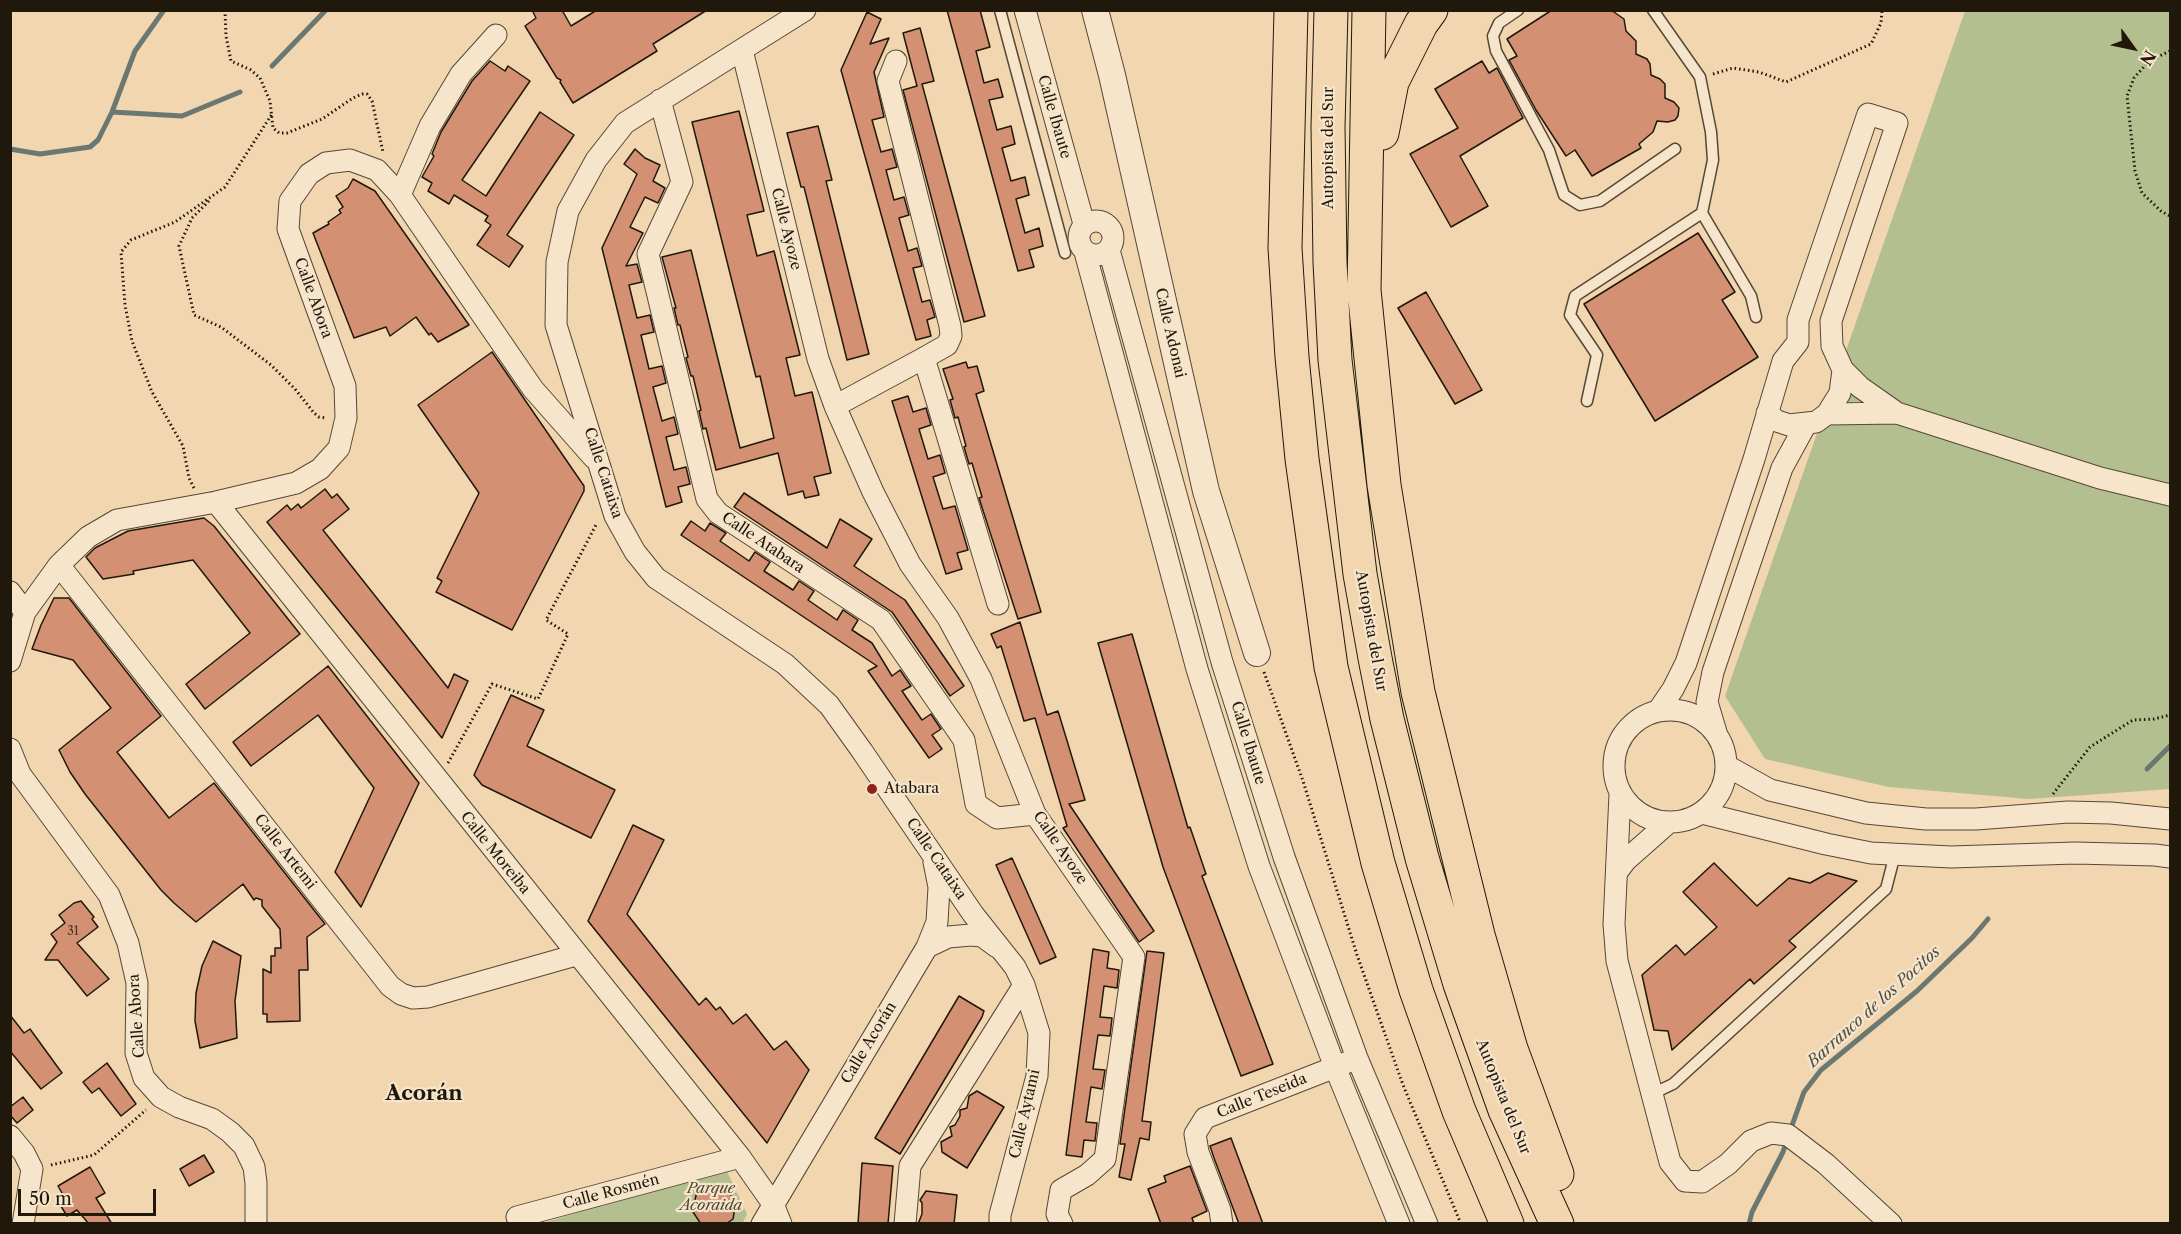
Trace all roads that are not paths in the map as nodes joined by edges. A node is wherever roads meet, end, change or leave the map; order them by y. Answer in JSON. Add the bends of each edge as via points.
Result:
{"nodes":[{"id":1,"x":805,"y":10,"type":"edge"},
{"id":2,"x":1000,"y":10,"type":"edge"},
{"id":3,"x":1025,"y":10,"type":"edge"},
{"id":4,"x":1095,"y":10,"type":"edge"},
{"id":5,"x":1269,"y":10,"type":"edge"},
{"id":6,"x":1291,"y":10,"type":"edge"},
{"id":7,"x":1331,"y":10,"type":"edge"},
{"id":8,"x":1369,"y":10,"type":"edge"},
{"id":9,"x":1431,"y":10,"type":"edge"},
{"id":10,"x":1518,"y":10,"type":"edge"},
{"id":11,"x":1653,"y":10,"type":"edge"},
{"id":12,"x":496,"y":35,"type":"dead end"},
{"id":13,"x":742,"y":50,"type":"junction"},
{"id":14,"x":896,"y":61,"type":"dead end"},
{"id":15,"x":660,"y":100,"type":"junction"},
{"id":16,"x":1041,"y":117,"type":"junction"},
{"id":17,"x":1676,"y":149,"type":"dead end"},
{"id":18,"x":400,"y":195,"type":"junction"},
{"id":19,"x":1702,"y":213,"type":"junction"},
{"id":20,"x":1084,"y":224,"type":"junction"},
{"id":21,"x":1285,"y":248,"type":"junction"},
{"id":22,"x":1109,"y":250,"type":"junction"},
{"id":23,"x":1075,"y":253,"type":"junction"},
{"id":24,"x":1364,"y":290,"type":"junction"},
{"id":25,"x":1756,"y":317,"type":"dead end"},
{"id":26,"x":1798,"y":342,"type":"junction"},
{"id":27,"x":1832,"y":345,"type":"junction"},
{"id":28,"x":924,"y":358,"type":"junction"},
{"id":29,"x":1843,"y":370,"type":"junction"},
{"id":30,"x":1587,"y":401,"type":"dead end"},
{"id":31,"x":835,"y":406,"type":"junction"},
{"id":32,"x":1897,"y":412,"type":"junction"},
{"id":33,"x":1767,"y":413,"type":"junction"},
{"id":34,"x":1827,"y":414,"type":"junction"},
{"id":35,"x":1806,"y":424,"type":"junction"},
{"id":36,"x":601,"y":465,"type":"junction"},
{"id":37,"x":2170,"y":495,"type":"edge"},
{"id":38,"x":209,"y":503,"type":"junction"},
{"id":39,"x":1192,"y":557,"type":"junction"},
{"id":40,"x":1167,"y":564,"type":"junction"},
{"id":41,"x":59,"y":565,"type":"junction"},
{"id":42,"x":10,"y":592,"type":"edge"},
{"id":43,"x":998,"y":604,"type":"dead end"},
{"id":44,"x":26,"y":612,"type":"junction"},
{"id":45,"x":1257,"y":653,"type":"road end"},
{"id":46,"x":10,"y":661,"type":"edge"},
{"id":47,"x":1222,"y":662,"type":"junction"},
{"id":48,"x":1197,"y":669,"type":"junction"},
{"id":49,"x":1658,"y":711,"type":"junction"},
{"id":50,"x":1716,"y":732,"type":"junction"},
{"id":51,"x":10,"y":749,"type":"edge"},
{"id":52,"x":1726,"y":766,"type":"junction"},
{"id":53,"x":1620,"y":794,"type":"junction"},
{"id":54,"x":1702,"y":813,"type":"junction"},
{"id":55,"x":1035,"y":814,"type":"junction"},
{"id":56,"x":2170,"y":819,"type":"edge"},
{"id":57,"x":1668,"y":823,"type":"junction"},
{"id":58,"x":932,"y":852,"type":"junction"},
{"id":59,"x":1895,"y":854,"type":"junction"},
{"id":60,"x":2170,"y":857,"type":"edge"},
{"id":61,"x":1617,"y":872,"type":"junction"},
{"id":62,"x":973,"y":914,"type":"joint"},
{"id":63,"x":927,"y":947,"type":"junction"},
{"id":64,"x":1005,"y":952,"type":"junction"},
{"id":65,"x":576,"y":955,"type":"junction"},
{"id":66,"x":1024,"y":985,"type":"junction"},
{"id":67,"x":1357,"y":1058,"type":"junction"},
{"id":68,"x":1335,"y":1067,"type":"junction"},
{"id":69,"x":1652,"y":1094,"type":"junction"},
{"id":70,"x":10,"y":1136,"type":"edge"},
{"id":71,"x":740,"y":1157,"type":"junction"},
{"id":72,"x":777,"y":1214,"type":"edge"},
{"id":73,"x":517,"y":1217,"type":"dead end"},
{"id":74,"x":23,"y":1224,"type":"edge"},
{"id":75,"x":256,"y":1224,"type":"edge"},
{"id":76,"x":762,"y":1224,"type":"edge"},
{"id":77,"x":905,"y":1224,"type":"edge"},
{"id":78,"x":1000,"y":1224,"type":"edge"},
{"id":79,"x":1062,"y":1224,"type":"edge"},
{"id":80,"x":1222,"y":1224,"type":"edge"},
{"id":81,"x":1399,"y":1224,"type":"edge"},
{"id":82,"x":1427,"y":1224,"type":"edge"},
{"id":83,"x":1507,"y":1224,"type":"edge"},
{"id":84,"x":1559,"y":1224,"type":"edge"},
{"id":85,"x":1890,"y":1224,"type":"edge"}],
"edges":[{"from":1,"to":13,"type":"street","name":"Calle Cataixa"},
{"from":2,"to":16,"type":"lane"},
{"from":3,"to":16,"type":"street","name":"Calle Ibaute"},
{"from":4,"to":45,"type":"street","name":"Calle Adonai","via":[[1206,491]]},
{"from":5,"to":21,"type":"highway","via":[[1267,182]]},
{"from":6,"to":21,"type":"highway"},
{"from":7,"to":84,"type":"highway","name":"Autopista del Sur","via":[[1328,150],[1335,360],[1360,574],[1375,658],[1422,858],[1460,984],[1505,1110]]},
{"from":8,"to":24,"type":"highway"},
{"from":9,"to":24,"type":"highway","via":[[1392,82],[1376,160]]},
{"from":10,"to":17,"type":"lane","via":[[1499,23],[1493,36],[1496,51],[1549,150],[1564,195],[1580,205],[1600,201]]},
{"from":11,"to":19,"type":"lane","via":[[1700,77],[1712,132],[1713,160]]},
{"from":12,"to":18,"type":"street","via":[[456,82],[430,126]]},
{"from":13,"to":15,"type":"street","name":"Calle Cataixa"},
{"from":13,"to":31,"type":"street","name":"Calle Ayoze","via":[[818,359]]},
{"from":14,"to":28,"type":"street","via":[[888,81],[951,326],[946,345]]},
{"from":15,"to":36,"type":"street","name":"Calle Cataixa","via":[[625,123],[596,160],[568,211],[557,262],[556,325]]},
{"from":15,"to":55,"type":"street","name":"Calle Atabara","via":[[682,182],[648,254],[707,499],[718,513],[881,620],[964,740],[976,804],[998,818]]},
{"from":16,"to":20,"type":"street","name":"Calle Ibaute"},
{"from":16,"to":23,"type":"lane"},
{"from":18,"to":36,"type":"street","name":"Calle Abora","via":[[533,389]]},
{"from":18,"to":38,"type":"street","name":"Calle Abora","via":[[377,170],[350,160],[326,163],[309,174],[290,201],[288,229],[345,387],[346,418],[339,448],[320,469],[296,483]]},
{"from":19,"to":25,"type":"lane","via":[[1751,296]]},
{"from":19,"to":30,"type":"lane","via":[[1575,296],[1570,315],[1597,355]]},
{"from":20,"to":22,"type":"street","via":[[1095,220],[1110,226],[1114,235]]},
{"from":20,"to":23,"type":"street"},
{"from":21,"to":83,"type":"highway","via":[[1302,459],[1331,667],[1378,863],[1416,990],[1459,1111]]},
{"from":22,"to":23,"type":"street","via":[[1095,256]]},
{"from":22,"to":39,"type":"street","name":"Calle Ibaute"},
{"from":23,"to":40,"type":"street","name":"Calle Ibaute"},
{"from":24,"to":84,"type":"highway","via":[[1384,485],[1418,692],[1478,935],[1511,1049],[1561,1186]]},
{"from":26,"to":27,"type":"street","via":[[1817,337]]},
{"from":26,"to":27,"type":"street","via":[[1798,321],[1868,114],[1897,123],[1837,299],[1831,321]]},
{"from":26,"to":33,"type":"street","via":[[1783,361]]},
{"from":27,"to":29,"type":"street"},
{"from":28,"to":31,"type":"street"},
{"from":28,"to":43,"type":"street"},
{"from":29,"to":32,"type":"street"},
{"from":29,"to":34,"type":"street","via":[[1840,393]]},
{"from":31,"to":55,"type":"street","name":"Calle Ayoze","via":[[910,564],[948,618],[981,679]]},
{"from":32,"to":34,"type":"street"},
{"from":32,"to":37,"type":"street","via":[[2100,478]]},
{"from":33,"to":35,"type":"street","via":[[1789,425]]},
{"from":33,"to":49,"type":"street","via":[[1686,663]]},
{"from":34,"to":35,"type":"street"},
{"from":35,"to":50,"type":"street","via":[[1782,468],[1713,672],[1707,702]]},
{"from":36,"to":58,"type":"street","name":"Calle Cataixa","via":[[615,516],[656,578],[785,664],[810,686],[829,705]]},
{"from":38,"to":41,"type":"street","name":"Calle Abora","via":[[117,520],[88,537]]},
{"from":38,"to":65,"type":"street","name":"Calle Moreiba"},
{"from":39,"to":40,"type":"street"},
{"from":39,"to":47,"type":"street","name":"Calle Ibaute"},
{"from":40,"to":48,"type":"street","name":"Calle Ibaute"},
{"from":41,"to":44,"type":"street","name":"Calle Abora"},
{"from":41,"to":65,"type":"street","name":"Calle Artemi","via":[[390,986],[413,998],[428,997]]},
{"from":42,"to":44,"type":"street"},
{"from":44,"to":46,"type":"street","name":"Calle Abora"},
{"from":47,"to":48,"type":"street"},
{"from":47,"to":67,"type":"street","name":"Calle Ibaute","via":[[1284,857]]},
{"from":48,"to":68,"type":"street","name":"Calle Ibaute","via":[[1259,866]]},
{"from":49,"to":50,"type":"street","via":[[1687,712]]},
{"from":49,"to":53,"type":"street","via":[[1634,722],[1621,738],[1614,766]]},
{"from":50,"to":52,"type":"street","via":[[1724,748]]},
{"from":51,"to":75,"type":"street","name":"Calle Abora","via":[[20,774],[109,895],[128,943],[137,983],[136,1053],[144,1078],[160,1097],[212,1119],[244,1146],[254,1167]]},
{"from":52,"to":54,"type":"street","via":[[1724,784]]},
{"from":52,"to":56,"type":"street","via":[[1770,790],[1866,813],[1926,819],[2111,813]]},
{"from":53,"to":57,"type":"street","via":[[1632,809],[1649,819]]},
{"from":53,"to":61,"type":"street"},
{"from":54,"to":57,"type":"street","via":[[1686,821]]},
{"from":54,"to":59,"type":"street","via":[[1826,844]]},
{"from":55,"to":79,"type":"street","name":"Calle Ayoze","via":[[1134,957],[1105,1159],[1088,1175],[1060,1190],[1056,1214]]},
{"from":57,"to":61,"type":"street"},
{"from":58,"to":62,"type":"street","name":"Calle Cataixa"},
{"from":58,"to":63,"type":"street","name":"Calle Acorán","via":[[939,887],[937,922]]},
{"from":59,"to":60,"type":"street"},
{"from":59,"to":69,"type":"lane","via":[[1886,889],[1673,1084]]},
{"from":61,"to":69,"type":"street","via":[[1617,961]]},
{"from":62,"to":64,"type":"street","name":"Calle Aytami"},
{"from":63,"to":64,"type":"street","via":[[948,937],[971,935],[982,936]]},
{"from":63,"to":72,"type":"street","name":"Calle Acorán"},
{"from":64,"to":66,"type":"street","name":"Calle Aytami"},
{"from":65,"to":71,"type":"street","name":"Calle Moreiba"},
{"from":66,"to":77,"type":"street","via":[[910,1166]]},
{"from":66,"to":78,"type":"street","name":"Calle Aytami","via":[[1039,1034],[1037,1076]]},
{"from":67,"to":68,"type":"street","name":"Calle Teseida"},
{"from":67,"to":82,"type":"street","name":"Calle Ibaute"},
{"from":68,"to":80,"type":"street","name":"Calle Teseida","via":[[1204,1118],[1195,1134],[1198,1152]]},
{"from":68,"to":81,"type":"street","name":"Calle Ibaute"},
{"from":69,"to":85,"type":"street","via":[[1670,1162],[1685,1181],[1702,1182],[1751,1141],[1771,1133],[1788,1135],[1826,1164]]},
{"from":70,"to":74,"type":"street","via":[[32,1169]]},
{"from":71,"to":72,"type":"street","name":"Calle Moreiba"},
{"from":71,"to":73,"type":"street","name":"Calle Rosmén"},
{"from":72,"to":76,"type":"street","name":"Calle Acorán"}]}
